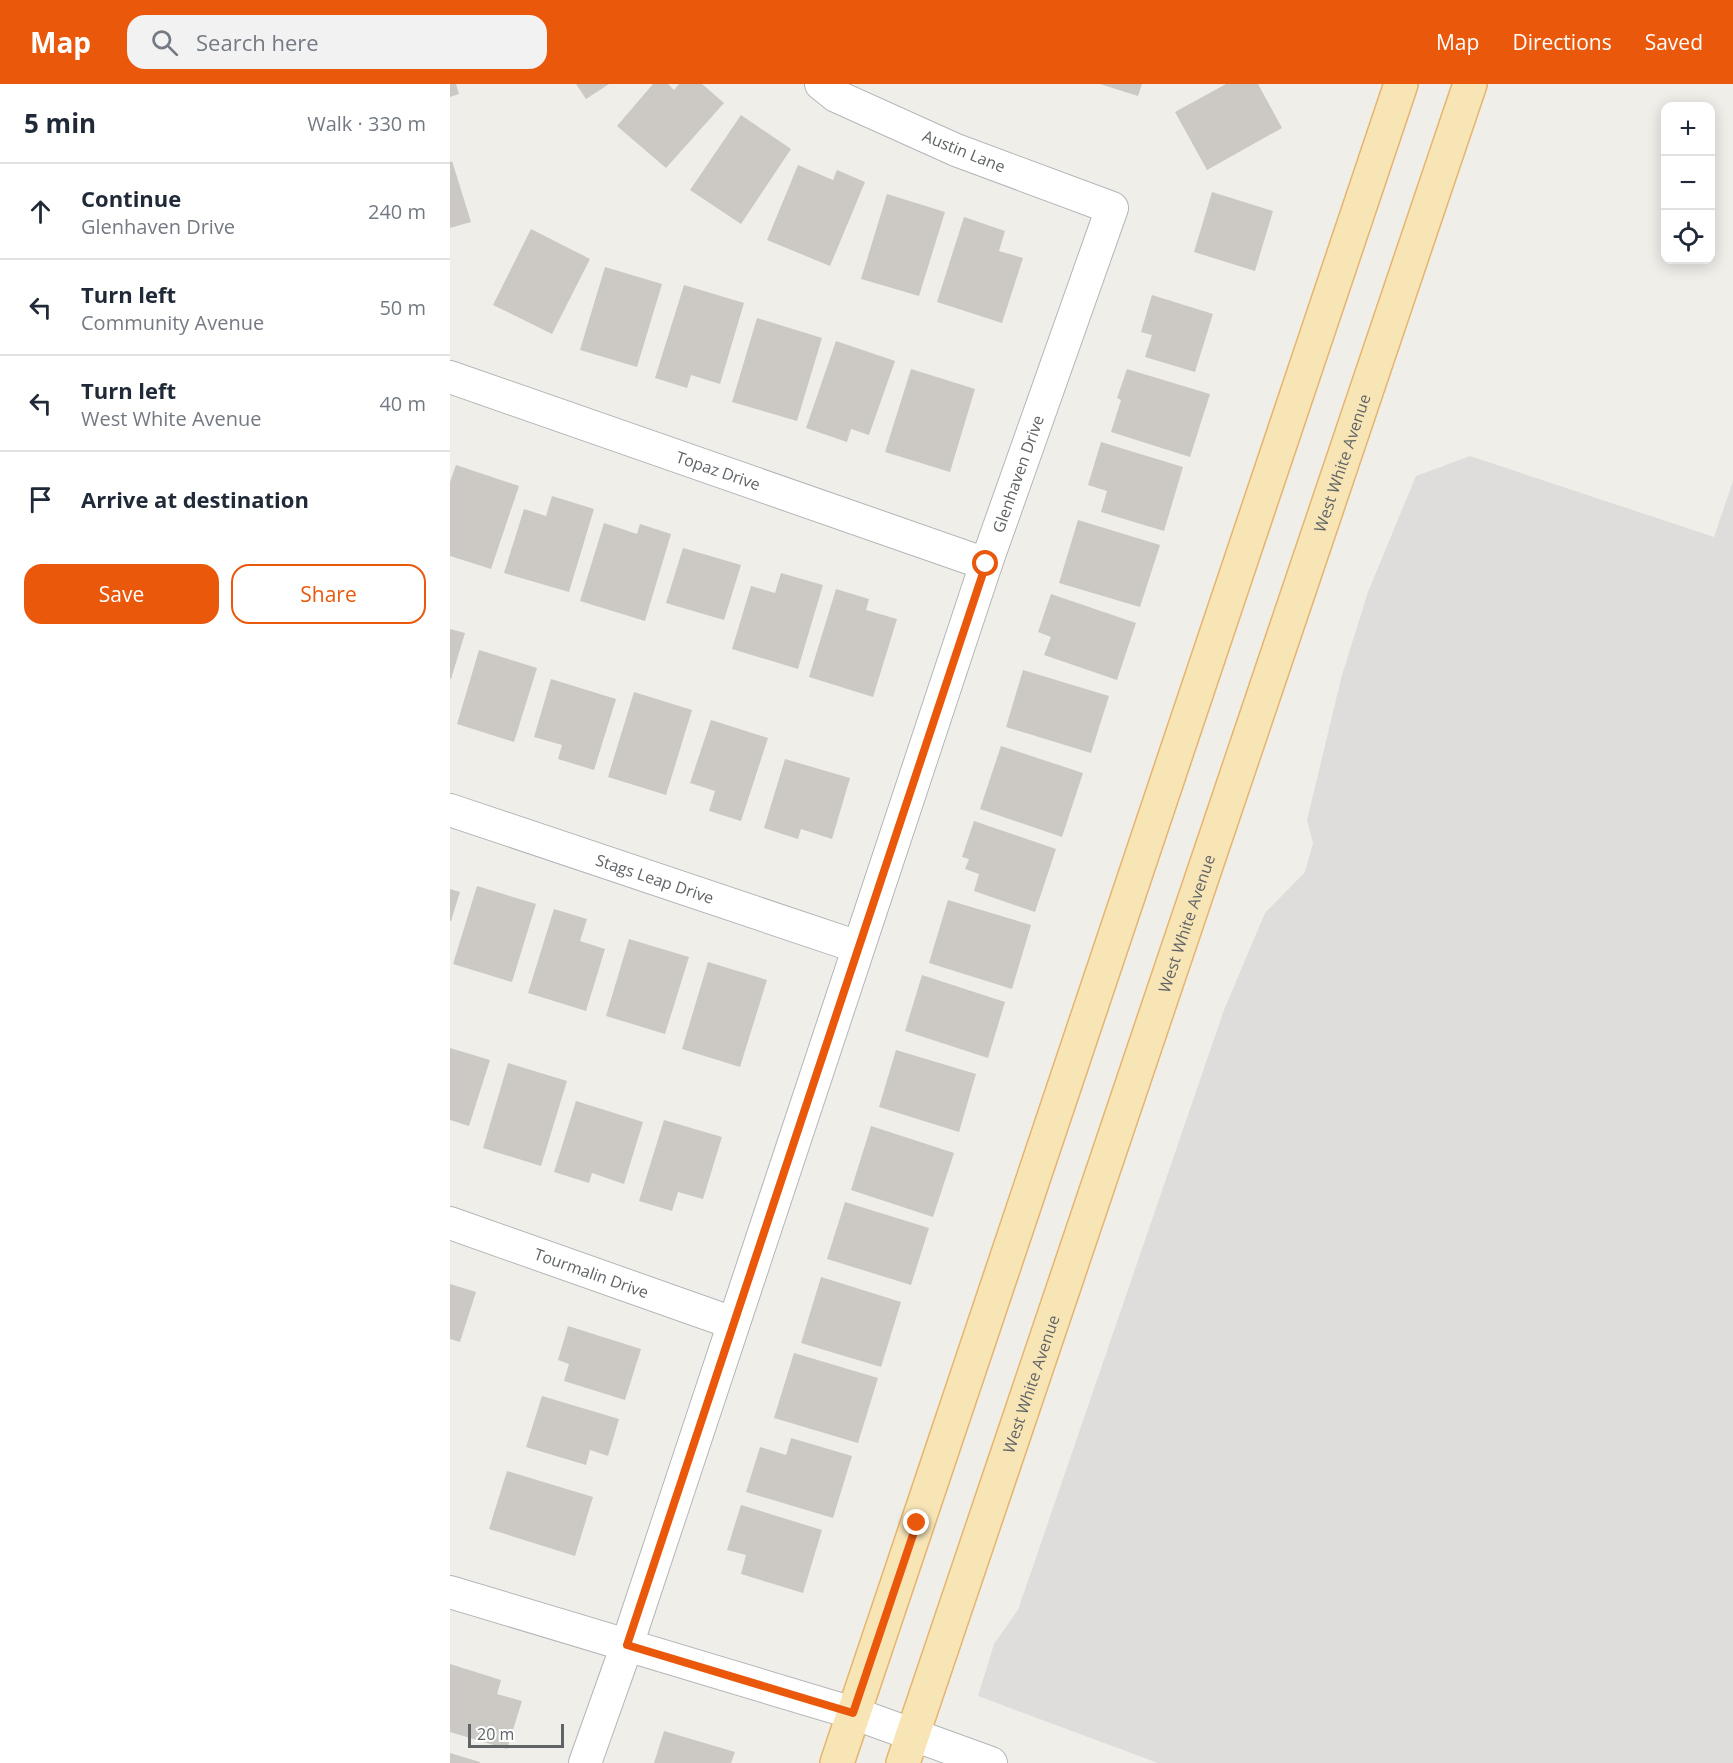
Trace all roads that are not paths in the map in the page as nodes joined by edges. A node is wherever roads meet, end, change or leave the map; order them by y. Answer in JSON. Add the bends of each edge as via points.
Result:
{"nodes":[{"id":1,"x":821,"y":84,"type":"edge"},
{"id":2,"x":1401,"y":84,"type":"edge"},
{"id":3,"x":1470,"y":84,"type":"edge"},
{"id":4,"x":1112,"y":208,"type":"joint"},
{"id":5,"x":450,"y":377,"type":"edge"},
{"id":6,"x":986,"y":564,"type":"junction"},
{"id":7,"x":450,"y":810,"type":"edge"},
{"id":8,"x":858,"y":947,"type":"junction"},
{"id":9,"x":450,"y":1223,"type":"edge"},
{"id":10,"x":733,"y":1323,"type":"junction"},
{"id":11,"x":450,"y":1592,"type":"edge"},
{"id":12,"x":627,"y":1645,"type":"junction"},
{"id":13,"x":853,"y":1713,"type":"junction"},
{"id":14,"x":908,"y":1749,"type":"edge"},
{"id":15,"x":585,"y":1763,"type":"edge"},
{"id":16,"x":837,"y":1763,"type":"edge"},
{"id":17,"x":991,"y":1763,"type":"edge"}],
"edges":[{"from":1,"to":4,"type":"street","name":"Austin Lane","via":[[836,96],[956,150]]},
{"from":2,"to":13,"type":"main road"},
{"from":3,"to":14,"type":"main road","name":"West White Avenue"},
{"from":4,"to":6,"type":"street","name":"Glenhaven Drive"},
{"from":5,"to":6,"type":"street","name":"Topaz Drive"},
{"from":6,"to":8,"type":"street","name":"Glenhaven Drive"},
{"from":7,"to":8,"type":"street","name":"Stags Leap Drive"},
{"from":8,"to":10,"type":"street","name":"Glenhaven Drive"},
{"from":9,"to":10,"type":"street","name":"Tourmalin Drive"},
{"from":10,"to":12,"type":"street","name":"Glenhaven Drive"},
{"from":11,"to":12,"type":"street"},
{"from":12,"to":13,"type":"street"},
{"from":12,"to":15,"type":"street","name":"Glenhaven Drive"},
{"from":13,"to":14,"type":"street"},
{"from":13,"to":16,"type":"main road"},
{"from":14,"to":17,"type":"street"}]}
